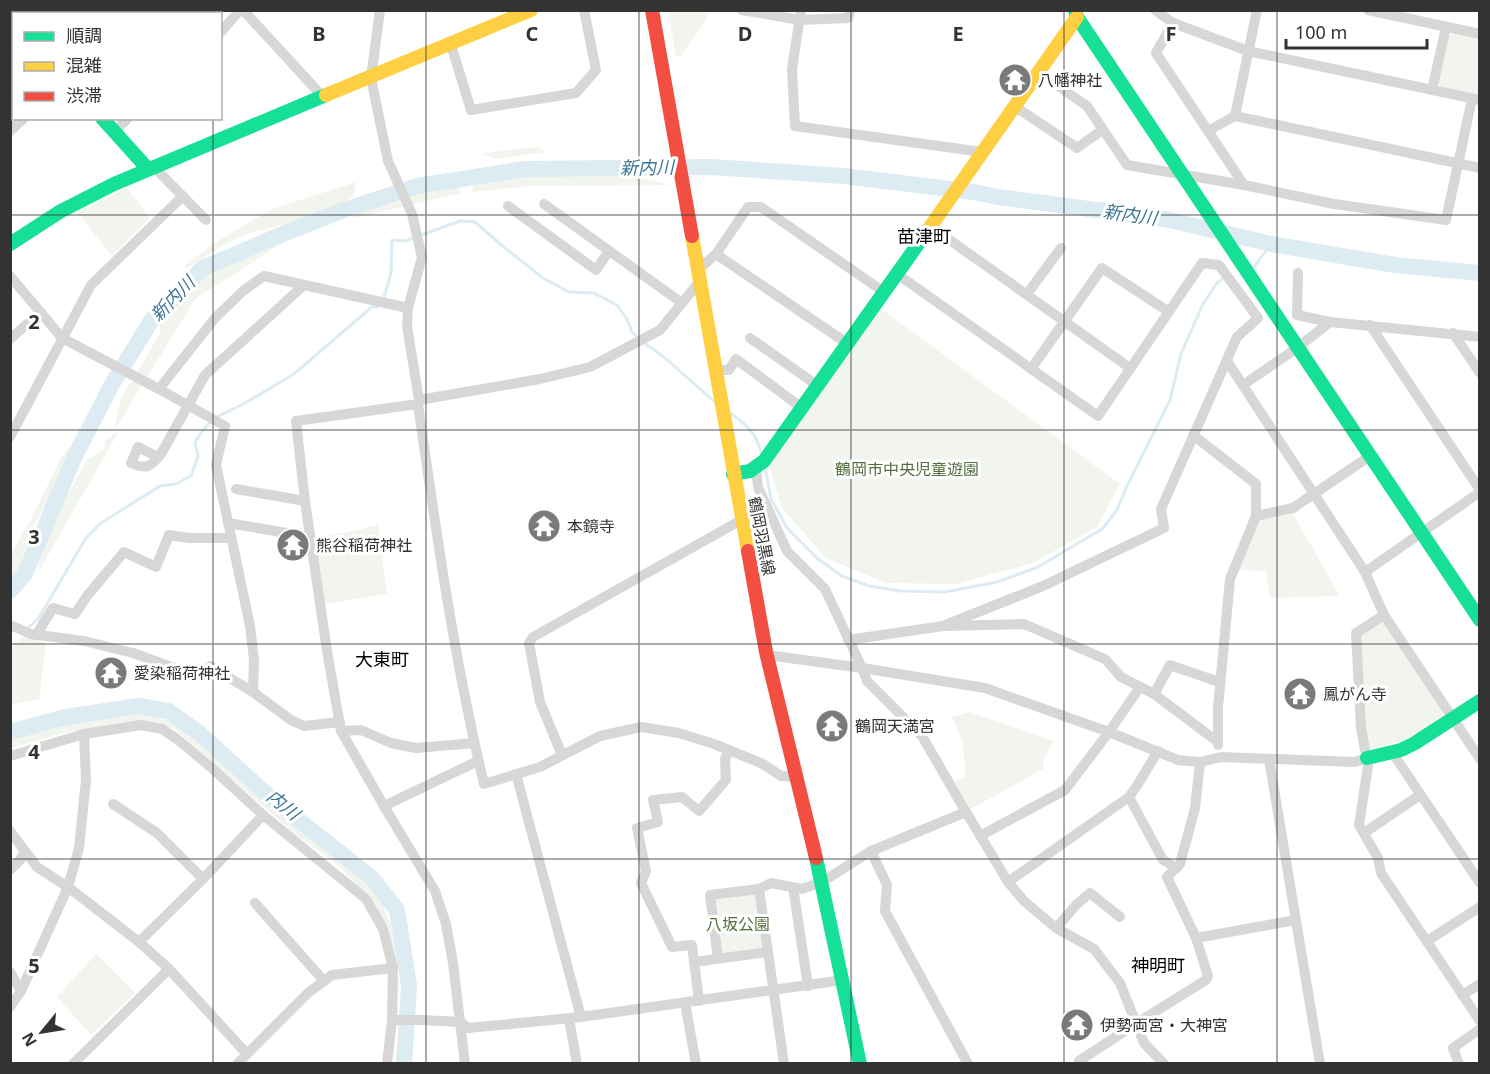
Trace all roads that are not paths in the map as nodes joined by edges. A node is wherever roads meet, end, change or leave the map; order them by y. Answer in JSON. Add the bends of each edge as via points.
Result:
{"nodes":[{"id":1,"x":242,"y":10,"type":"edge"},
{"id":2,"x":380,"y":10,"type":"edge"},
{"id":3,"x":531,"y":10,"type":"edge"},
{"id":4,"x":584,"y":10,"type":"edge"},
{"id":5,"x":652,"y":10,"type":"edge"},
{"id":6,"x":742,"y":10,"type":"edge"},
{"id":7,"x":850,"y":10,"type":"edge"},
{"id":8,"x":1155,"y":10,"type":"edge"},
{"id":9,"x":1257,"y":10,"type":"edge"},
{"id":10,"x":1368,"y":10,"type":"edge"},
{"id":11,"x":1078,"y":13,"type":"edge"},
{"id":12,"x":801,"y":15,"type":"edge"},
{"id":13,"x":503,"y":16,"type":"edge"},
{"id":14,"x":1173,"y":23,"type":"junction"},
{"id":15,"x":1446,"y":27,"type":"junction"},
{"id":16,"x":222,"y":31,"type":"edge"},
{"id":17,"x":1479,"y":34,"type":"edge"},
{"id":18,"x":451,"y":45,"type":"junction"},
{"id":19,"x":1248,"y":51,"type":"junction"},
{"id":20,"x":1038,"y":72,"type":"junction"},
{"id":21,"x":371,"y":78,"type":"junction"},
{"id":22,"x":1432,"y":90,"type":"junction"},
{"id":23,"x":323,"y":97,"type":"junction"},
{"id":24,"x":1476,"y":100,"type":"edge"},
{"id":25,"x":1014,"y":106,"type":"junction"},
{"id":26,"x":1235,"y":116,"type":"junction"},
{"id":27,"x":22,"y":120,"type":"edge"},
{"id":28,"x":104,"y":120,"type":"edge"},
{"id":29,"x":126,"y":120,"type":"edge"},
{"id":30,"x":1102,"y":130,"type":"junction"},
{"id":31,"x":1208,"y":130,"type":"junction"},
{"id":32,"x":10,"y":131,"type":"edge"},
{"id":33,"x":114,"y":132,"type":"junction"},
{"id":34,"x":982,"y":152,"type":"junction"},
{"id":35,"x":1458,"y":164,"type":"junction"},
{"id":36,"x":151,"y":168,"type":"junction"},
{"id":37,"x":1479,"y":168,"type":"edge"},
{"id":38,"x":1244,"y":185,"type":"junction"},
{"id":39,"x":183,"y":196,"type":"junction"},
{"id":40,"x":544,"y":204,"type":"dead end"},
{"id":41,"x":508,"y":206,"type":"dead end"},
{"id":42,"x":206,"y":220,"type":"dead end"},
{"id":43,"x":928,"y":229,"type":"junction"},
{"id":44,"x":12,"y":240,"type":"edge"},
{"id":45,"x":1061,"y":248,"type":"dead end"},
{"id":46,"x":609,"y":251,"type":"junction"},
{"id":47,"x":716,"y":254,"type":"junction"},
{"id":48,"x":1298,"y":273,"type":"dead end"},
{"id":49,"x":897,"y":274,"type":"junction"},
{"id":50,"x":10,"y":276,"type":"edge"},
{"id":51,"x":699,"y":276,"type":"junction"},
{"id":52,"x":304,"y":285,"type":"junction"},
{"id":53,"x":885,"y":292,"type":"junction"},
{"id":54,"x":1027,"y":294,"type":"junction"},
{"id":55,"x":682,"y":303,"type":"junction"},
{"id":56,"x":408,"y":308,"type":"junction"},
{"id":57,"x":40,"y":312,"type":"junction"},
{"id":58,"x":1169,"y":312,"type":"junction"},
{"id":59,"x":1065,"y":322,"type":"junction"},
{"id":60,"x":1330,"y":322,"type":"junction"},
{"id":61,"x":1370,"y":325,"type":"junction"},
{"id":62,"x":1453,"y":333,"type":"junction"},
{"id":63,"x":1479,"y":337,"type":"edge"},
{"id":64,"x":62,"y":338,"type":"junction"},
{"id":65,"x":750,"y":338,"type":"dead end"},
{"id":66,"x":10,"y":339,"type":"edge"},
{"id":67,"x":848,"y":344,"type":"junction"},
{"id":68,"x":1297,"y":348,"type":"junction"},
{"id":69,"x":1227,"y":361,"type":"junction"},
{"id":70,"x":1131,"y":368,"type":"junction"},
{"id":71,"x":1031,"y":369,"type":"junction"},
{"id":72,"x":715,"y":370,"type":"junction"},
{"id":73,"x":1479,"y":374,"type":"edge"},
{"id":74,"x":1243,"y":385,"type":"junction"},
{"id":75,"x":818,"y":386,"type":"junction"},
{"id":76,"x":155,"y":387,"type":"junction"},
{"id":77,"x":418,"y":402,"type":"junction"},
{"id":78,"x":187,"y":405,"type":"junction"},
{"id":79,"x":802,"y":408,"type":"junction"},
{"id":80,"x":1193,"y":435,"type":"junction"},
{"id":81,"x":10,"y":437,"type":"edge"},
{"id":82,"x":1370,"y":456,"type":"junction"},
{"id":83,"x":158,"y":457,"type":"dead end"},
{"id":84,"x":756,"y":468,"type":"junction"},
{"id":85,"x":734,"y":474,"type":"junction"},
{"id":86,"x":236,"y":489,"type":"dead end"},
{"id":87,"x":1479,"y":491,"type":"edge"},
{"id":88,"x":1314,"y":493,"type":"junction"},
{"id":89,"x":305,"y":501,"type":"junction"},
{"id":90,"x":1256,"y":516,"type":"junction"},
{"id":91,"x":743,"y":519,"type":"junction"},
{"id":92,"x":228,"y":523,"type":"junction"},
{"id":93,"x":1422,"y":533,"type":"junction"},
{"id":94,"x":310,"y":537,"type":"junction"},
{"id":95,"x":231,"y":538,"type":"junction"},
{"id":96,"x":1365,"y":572,"type":"junction"},
{"id":97,"x":1384,"y":615,"type":"junction"},
{"id":98,"x":1479,"y":620,"type":"edge"},
{"id":99,"x":943,"y":626,"type":"junction"},
{"id":100,"x":12,"y":627,"type":"edge"},
{"id":101,"x":36,"y":635,"type":"junction"},
{"id":102,"x":848,"y":640,"type":"junction"},
{"id":103,"x":767,"y":655,"type":"junction"},
{"id":104,"x":862,"y":668,"type":"junction"},
{"id":105,"x":1219,"y":682,"type":"junction"},
{"id":106,"x":1140,"y":687,"type":"junction"},
{"id":107,"x":253,"y":692,"type":"junction"},
{"id":108,"x":1154,"y":694,"type":"junction"},
{"id":109,"x":1479,"y":701,"type":"edge"},
{"id":110,"x":1453,"y":719,"type":"junction"},
{"id":111,"x":340,"y":726,"type":"junction"},
{"id":112,"x":1109,"y":732,"type":"junction"},
{"id":113,"x":84,"y":734,"type":"junction"},
{"id":114,"x":474,"y":742,"type":"junction"},
{"id":115,"x":1218,"y":742,"type":"junction"},
{"id":116,"x":729,"y":750,"type":"junction"},
{"id":117,"x":1158,"y":752,"type":"junction"},
{"id":118,"x":1392,"y":752,"type":"junction"},
{"id":119,"x":562,"y":755,"type":"junction"},
{"id":120,"x":10,"y":756,"type":"edge"},
{"id":121,"x":1221,"y":758,"type":"junction"},
{"id":122,"x":1367,"y":758,"type":"junction"},
{"id":123,"x":1269,"y":759,"type":"junction"},
{"id":124,"x":1479,"y":759,"type":"edge"},
{"id":125,"x":478,"y":761,"type":"junction"},
{"id":126,"x":1200,"y":762,"type":"junction"},
{"id":127,"x":516,"y":774,"type":"junction"},
{"id":128,"x":796,"y":777,"type":"junction"},
{"id":129,"x":1420,"y":795,"type":"junction"},
{"id":130,"x":1129,"y":797,"type":"junction"},
{"id":131,"x":113,"y":804,"type":"dead end"},
{"id":132,"x":384,"y":806,"type":"junction"},
{"id":133,"x":966,"y":812,"type":"junction"},
{"id":134,"x":263,"y":815,"type":"junction"},
{"id":135,"x":10,"y":831,"type":"edge"},
{"id":136,"x":1364,"y":833,"type":"junction"},
{"id":137,"x":980,"y":836,"type":"junction"},
{"id":138,"x":25,"y":851,"type":"junction"},
{"id":139,"x":871,"y":851,"type":"junction"},
{"id":140,"x":1177,"y":868,"type":"junction"},
{"id":141,"x":10,"y":870,"type":"edge"},
{"id":142,"x":203,"y":879,"type":"junction"},
{"id":143,"x":822,"y":882,"type":"junction"},
{"id":144,"x":1008,"y":882,"type":"junction"},
{"id":145,"x":1479,"y":883,"type":"edge"},
{"id":146,"x":68,"y":887,"type":"junction"},
{"id":147,"x":793,"y":887,"type":"junction"},
{"id":148,"x":759,"y":889,"type":"junction"},
{"id":149,"x":255,"y":903,"type":"dead end"},
{"id":150,"x":1479,"y":907,"type":"edge"},
{"id":151,"x":1120,"y":917,"type":"dead end"},
{"id":152,"x":1296,"y":920,"type":"junction"},
{"id":153,"x":1056,"y":928,"type":"junction"},
{"id":154,"x":1196,"y":938,"type":"junction"},
{"id":155,"x":1427,"y":941,"type":"junction"},
{"id":156,"x":139,"y":942,"type":"junction"},
{"id":157,"x":768,"y":952,"type":"junction"},
{"id":158,"x":718,"y":958,"type":"junction"},
{"id":159,"x":694,"y":962,"type":"junction"},
{"id":160,"x":393,"y":968,"type":"junction"},
{"id":161,"x":169,"y":969,"type":"junction"},
{"id":162,"x":10,"y":972,"type":"edge"},
{"id":163,"x":843,"y":980,"type":"junction"},
{"id":164,"x":324,"y":981,"type":"junction"},
{"id":165,"x":1479,"y":984,"type":"edge"},
{"id":166,"x":808,"y":986,"type":"junction"},
{"id":167,"x":21,"y":991,"type":"junction"},
{"id":168,"x":773,"y":991,"type":"junction"},
{"id":169,"x":1462,"y":995,"type":"junction"},
{"id":170,"x":699,"y":1001,"type":"junction"},
{"id":171,"x":685,"y":1003,"type":"junction"},
{"id":172,"x":10,"y":1007,"type":"edge"},
{"id":173,"x":581,"y":1017,"type":"junction"},
{"id":174,"x":568,"y":1018,"type":"junction"},
{"id":175,"x":392,"y":1020,"type":"junction"},
{"id":176,"x":1479,"y":1021,"type":"edge"},
{"id":177,"x":460,"y":1022,"type":"junction"},
{"id":178,"x":1137,"y":1023,"type":"junction"},
{"id":179,"x":1479,"y":1029,"type":"edge"},
{"id":180,"x":247,"y":1054,"type":"junction"},
{"id":181,"x":73,"y":1064,"type":"edge"},
{"id":182,"x":237,"y":1064,"type":"edge"},
{"id":183,"x":387,"y":1064,"type":"edge"},
{"id":184,"x":465,"y":1064,"type":"edge"},
{"id":185,"x":577,"y":1064,"type":"edge"},
{"id":186,"x":696,"y":1064,"type":"edge"},
{"id":187,"x":784,"y":1064,"type":"edge"},
{"id":188,"x":860,"y":1064,"type":"edge"},
{"id":189,"x":968,"y":1064,"type":"edge"},
{"id":190,"x":1079,"y":1064,"type":"edge"},
{"id":191,"x":1164,"y":1064,"type":"edge"},
{"id":192,"x":1320,"y":1064,"type":"edge"},
{"id":193,"x":1459,"y":1064,"type":"edge"}],
"edges":[{"from":1,"to":16,"type":"street"},
{"from":1,"to":23,"type":"street"},
{"from":2,"to":21,"type":"street"},
{"from":3,"to":13,"type":"street"},
{"from":4,"to":18,"type":"street","via":[[596,70],[576,93],[471,110]]},
{"from":5,"to":51,"type":"street","name":"鶴岡羽黒線"},
{"from":6,"to":12,"type":"street"},
{"from":7,"to":12,"type":"street","via":[[848,18]]},
{"from":8,"to":14,"type":"street"},
{"from":9,"to":19,"type":"street"},
{"from":10,"to":15,"type":"street"},
{"from":11,"to":20,"type":"street"},
{"from":11,"to":68,"type":"street","bridge":true},
{"from":12,"to":34,"type":"street","via":[[792,69],[795,126]]},
{"from":13,"to":18,"type":"street"},
{"from":14,"to":19,"type":"street"},
{"from":14,"to":31,"type":"street","via":[[1156,53]]},
{"from":15,"to":17,"type":"street"},
{"from":15,"to":22,"type":"street"},
{"from":18,"to":21,"type":"street"},
{"from":19,"to":22,"type":"street"},
{"from":19,"to":26,"type":"street"},
{"from":20,"to":25,"type":"street"},
{"from":20,"to":30,"type":"street","via":[[1087,106]]},
{"from":21,"to":23,"type":"street"},
{"from":21,"to":56,"type":"street","via":[[388,161],[412,214],[422,257]]},
{"from":22,"to":24,"type":"street"},
{"from":23,"to":36,"type":"street"},
{"from":24,"to":35,"type":"street"},
{"from":25,"to":30,"type":"street","via":[[1077,148]]},
{"from":25,"to":34,"type":"street"},
{"from":26,"to":31,"type":"street"},
{"from":26,"to":35,"type":"street"},
{"from":27,"to":32,"type":"street"},
{"from":28,"to":33,"type":"street"},
{"from":29,"to":33,"type":"street"},
{"from":30,"to":38,"type":"street","via":[[1127,165]]},
{"from":31,"to":38,"type":"street"},
{"from":33,"to":36,"type":"street"},
{"from":34,"to":43,"type":"street"},
{"from":35,"to":37,"type":"street"},
{"from":35,"to":38,"type":"street","via":[[1446,220],[1334,204]]},
{"from":36,"to":39,"type":"street"},
{"from":36,"to":44,"type":"street","via":[[76,202]]},
{"from":39,"to":42,"type":"street"},
{"from":39,"to":64,"type":"street","via":[[91,285]]},
{"from":40,"to":46,"type":"street"},
{"from":41,"to":46,"type":"street","via":[[596,270]]},
{"from":43,"to":49,"type":"street"},
{"from":43,"to":54,"type":"street"},
{"from":45,"to":54,"type":"street"},
{"from":46,"to":55,"type":"street"},
{"from":47,"to":51,"type":"street"},
{"from":47,"to":53,"type":"street","via":[[748,207],[761,207]]},
{"from":47,"to":67,"type":"street"},
{"from":48,"to":60,"type":"street","via":[[1297,315]]},
{"from":49,"to":53,"type":"street"},
{"from":49,"to":71,"type":"street"},
{"from":50,"to":57,"type":"street"},
{"from":51,"to":55,"type":"street"},
{"from":51,"to":72,"type":"street","name":"鶴岡羽黒線"},
{"from":52,"to":56,"type":"street"},
{"from":52,"to":76,"type":"street","via":[[264,276],[215,318]]},
{"from":52,"to":78,"type":"street","via":[[205,375]]},
{"from":53,"to":67,"type":"street"},
{"from":54,"to":59,"type":"street"},
{"from":55,"to":77,"type":"street","via":[[660,330],[590,367]]},
{"from":56,"to":77,"type":"street"},
{"from":57,"to":64,"type":"street"},
{"from":57,"to":66,"type":"street"},
{"from":58,"to":59,"type":"street","via":[[1102,268]]},
{"from":58,"to":69,"type":"street","via":[[1202,263],[1219,266],[1258,318],[1237,337]]},
{"from":58,"to":70,"type":"street"},
{"from":59,"to":70,"type":"street"},
{"from":59,"to":71,"type":"street"},
{"from":60,"to":61,"type":"street"},
{"from":60,"to":68,"type":"street"},
{"from":61,"to":62,"type":"street"},
{"from":61,"to":87,"type":"street"},
{"from":62,"to":63,"type":"street"},
{"from":62,"to":73,"type":"street"},
{"from":64,"to":76,"type":"street"},
{"from":64,"to":81,"type":"street"},
{"from":65,"to":75,"type":"street"},
{"from":67,"to":75,"type":"street"},
{"from":68,"to":74,"type":"street"},
{"from":68,"to":82,"type":"street"},
{"from":69,"to":74,"type":"street"},
{"from":69,"to":80,"type":"street"},
{"from":70,"to":71,"type":"street","via":[[1098,416]]},
{"from":72,"to":79,"type":"street","via":[[729,370],[736,359]]},
{"from":72,"to":85,"type":"street","name":"鶴岡羽黒線"},
{"from":74,"to":88,"type":"street"},
{"from":75,"to":79,"type":"street"},
{"from":76,"to":78,"type":"street"},
{"from":77,"to":89,"type":"street","via":[[296,421]]},
{"from":77,"to":114,"type":"street"},
{"from":78,"to":83,"type":"street"},
{"from":78,"to":92,"type":"street","via":[[225,426],[216,465]]},
{"from":79,"to":84,"type":"street"},
{"from":80,"to":90,"type":"street","via":[[1256,484]]},
{"from":80,"to":99,"type":"street","via":[[1161,509],[1164,528],[1044,586]]},
{"from":82,"to":88,"type":"street"},
{"from":82,"to":93,"type":"street"},
{"from":84,"to":85,"type":"street"},
{"from":84,"to":102,"type":"street","via":[[758,487],[787,551],[825,589]]},
{"from":85,"to":91,"type":"street","name":"鶴岡羽黒線"},
{"from":86,"to":89,"type":"street"},
{"from":87,"to":93,"type":"street"},
{"from":88,"to":90,"type":"street","via":[[1293,508]]},
{"from":88,"to":96,"type":"street"},
{"from":89,"to":94,"type":"street"},
{"from":90,"to":105,"type":"street","via":[[1230,579]]},
{"from":91,"to":103,"type":"street","name":"鶴岡羽黒線"},
{"from":91,"to":119,"type":"street","via":[[533,637],[529,643],[540,702]]},
{"from":92,"to":94,"type":"street"},
{"from":92,"to":95,"type":"street"},
{"from":93,"to":96,"type":"street"},
{"from":93,"to":98,"type":"street"},
{"from":94,"to":111,"type":"street"},
{"from":95,"to":101,"type":"street","via":[[169,535],[156,567],[124,552],[75,614],[53,608]]},
{"from":95,"to":107,"type":"street","via":[[250,626]]},
{"from":96,"to":97,"type":"street"},
{"from":97,"to":110,"type":"street"},
{"from":97,"to":122,"type":"street","via":[[1356,633],[1360,728]]},
{"from":99,"to":102,"type":"street"},
{"from":99,"to":106,"type":"street","via":[[1024,624],[1105,659],[1121,677]]},
{"from":100,"to":101,"type":"street"},
{"from":101,"to":107,"type":"street","via":[[133,653],[196,676],[210,666]]},
{"from":102,"to":104,"type":"street"},
{"from":103,"to":104,"type":"street"},
{"from":103,"to":128,"type":"street","name":"鶴岡羽黒線"},
{"from":104,"to":112,"type":"street","via":[[985,688]]},
{"from":104,"to":133,"type":"street","via":[[867,681],[922,736]]},
{"from":105,"to":108,"type":"street","via":[[1170,665]]},
{"from":105,"to":115,"type":"street"},
{"from":106,"to":108,"type":"street"},
{"from":106,"to":112,"type":"street"},
{"from":107,"to":111,"type":"street","via":[[304,726]]},
{"from":108,"to":115,"type":"street"},
{"from":109,"to":110,"type":"street"},
{"from":110,"to":118,"type":"street","via":[[1415,743]]},
{"from":110,"to":124,"type":"street"},
{"from":111,"to":114,"type":"street","via":[[416,748]]},
{"from":111,"to":132,"type":"street"},
{"from":112,"to":117,"type":"street"},
{"from":112,"to":137,"type":"street","via":[[1065,790]]},
{"from":113,"to":120,"type":"street"},
{"from":113,"to":134,"type":"street","via":[[141,725],[162,729]]},
{"from":113,"to":146,"type":"street","via":[[86,780],[79,848]]},
{"from":114,"to":125,"type":"street"},
{"from":115,"to":121,"type":"street"},
{"from":116,"to":119,"type":"street","via":[[679,733],[641,727],[600,736]]},
{"from":116,"to":128,"type":"street","via":[[781,776]]},
{"from":116,"to":159,"type":"street","via":[[725,759],[726,780],[699,811],[682,797],[653,800],[658,822],[637,828],[646,871],[641,883],[672,947],[692,945]]},
{"from":117,"to":126,"type":"street","via":[[1178,760]]},
{"from":117,"to":130,"type":"street"},
{"from":118,"to":122,"type":"street"},
{"from":118,"to":129,"type":"street"},
{"from":119,"to":127,"type":"street"},
{"from":121,"to":123,"type":"street"},
{"from":121,"to":126,"type":"street"},
{"from":122,"to":123,"type":"street","via":[[1355,762]]},
{"from":122,"to":136,"type":"street","via":[[1359,825]]},
{"from":123,"to":152,"type":"street"},
{"from":125,"to":127,"type":"street","via":[[484,784]]},
{"from":125,"to":132,"type":"street"},
{"from":126,"to":140,"type":"street","via":[[1195,808]]},
{"from":127,"to":173,"type":"street"},
{"from":128,"to":143,"type":"street","name":"鶴岡羽黒線"},
{"from":129,"to":136,"type":"street"},
{"from":129,"to":145,"type":"street"},
{"from":130,"to":140,"type":"street","via":[[1163,860]]},
{"from":130,"to":144,"type":"street"},
{"from":131,"to":142,"type":"street","via":[[157,833]]},
{"from":132,"to":177,"type":"street","via":[[435,891],[453,963]]},
{"from":133,"to":137,"type":"street"},
{"from":133,"to":139,"type":"street"},
{"from":134,"to":142,"type":"street"},
{"from":134,"to":160,"type":"street","via":[[366,899],[383,928]]},
{"from":135,"to":138,"type":"street"},
{"from":136,"to":155,"type":"street","via":[[1378,858],[1381,873]]},
{"from":137,"to":144,"type":"street"},
{"from":138,"to":141,"type":"street"},
{"from":138,"to":146,"type":"street","via":[[37,867]]},
{"from":139,"to":143,"type":"street"},
{"from":139,"to":189,"type":"street","via":[[887,885],[885,911]]},
{"from":140,"to":154,"type":"street","via":[[1167,877]]},
{"from":142,"to":156,"type":"street"},
{"from":143,"to":147,"type":"street","via":[[802,889]]},
{"from":143,"to":163,"type":"street","name":"鶴岡羽黒線"},
{"from":144,"to":153,"type":"street"},
{"from":146,"to":156,"type":"street"},
{"from":146,"to":167,"type":"street"},
{"from":147,"to":148,"type":"street","via":[[771,883]]},
{"from":147,"to":166,"type":"street"},
{"from":148,"to":157,"type":"street"},
{"from":148,"to":158,"type":"street","via":[[710,896]]},
{"from":149,"to":164,"type":"street"},
{"from":150,"to":155,"type":"street"},
{"from":151,"to":153,"type":"street","via":[[1090,893]]},
{"from":152,"to":154,"type":"street"},
{"from":152,"to":192,"type":"street"},
{"from":153,"to":178,"type":"street","via":[[1094,949],[1120,983]]},
{"from":154,"to":178,"type":"street","via":[[1208,976],[1206,981]]},
{"from":155,"to":169,"type":"street"},
{"from":156,"to":161,"type":"street"},
{"from":157,"to":158,"type":"street"},
{"from":157,"to":168,"type":"street"},
{"from":158,"to":159,"type":"street"},
{"from":159,"to":170,"type":"street"},
{"from":160,"to":164,"type":"street","via":[[332,975]]},
{"from":160,"to":175,"type":"street"},
{"from":161,"to":180,"type":"street"},
{"from":161,"to":181,"type":"street"},
{"from":162,"to":167,"type":"street"},
{"from":163,"to":166,"type":"street"},
{"from":163,"to":188,"type":"street","name":"鶴岡羽黒線"},
{"from":164,"to":180,"type":"street"},
{"from":165,"to":169,"type":"street"},
{"from":166,"to":168,"type":"street"},
{"from":167,"to":172,"type":"street"},
{"from":168,"to":170,"type":"street"},
{"from":168,"to":187,"type":"street"},
{"from":169,"to":176,"type":"street"},
{"from":170,"to":171,"type":"street"},
{"from":171,"to":173,"type":"street"},
{"from":171,"to":186,"type":"street"},
{"from":173,"to":174,"type":"street"},
{"from":174,"to":177,"type":"street","via":[[468,1028]]},
{"from":174,"to":185,"type":"street"},
{"from":175,"to":177,"type":"street"},
{"from":175,"to":183,"type":"street"},
{"from":177,"to":184,"type":"street"},
{"from":178,"to":190,"type":"street","via":[[1079,1060]]},
{"from":178,"to":191,"type":"street","via":[[1144,1043]]},
{"from":179,"to":193,"type":"street","via":[[1453,1047]]},
{"from":180,"to":182,"type":"street"}]}
